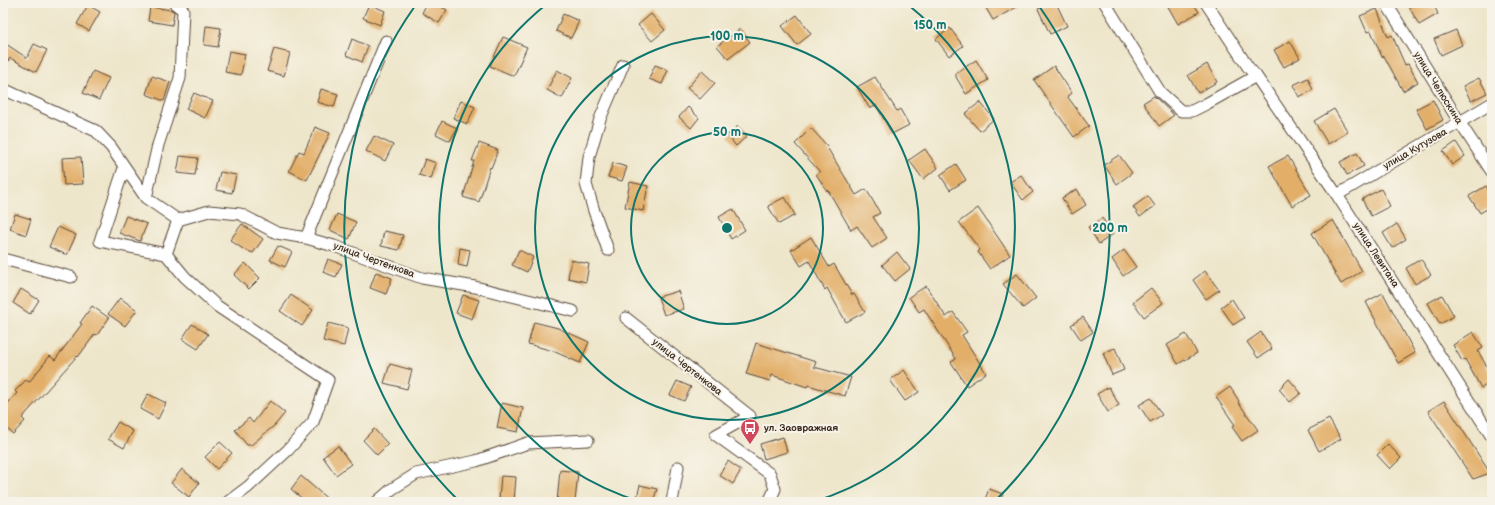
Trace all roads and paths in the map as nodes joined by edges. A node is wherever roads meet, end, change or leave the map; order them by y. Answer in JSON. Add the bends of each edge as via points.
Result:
{"nodes":[{"id":1,"x":174,"y":3,"type":"edge"},
{"id":2,"x":1105,"y":3,"type":"edge"},
{"id":3,"x":1206,"y":3,"type":"edge"},
{"id":4,"x":1386,"y":3,"type":"edge"},
{"id":5,"x":386,"y":41,"type":"dead end"},
{"id":6,"x":623,"y":65,"type":"dead end"},
{"id":7,"x":1256,"y":76,"type":"junction"},
{"id":8,"x":3,"y":89,"type":"edge"},
{"id":9,"x":1492,"y":103,"type":"edge"},
{"id":10,"x":1460,"y":123,"type":"junction"},
{"id":11,"x":124,"y":168,"type":"junction"},
{"id":12,"x":1492,"y":172,"type":"edge"},
{"id":13,"x":1338,"y":195,"type":"junction"},
{"id":14,"x":146,"y":198,"type":"junction"},
{"id":15,"x":178,"y":220,"type":"junction"},
{"id":16,"x":306,"y":238,"type":"junction"},
{"id":17,"x":608,"y":250,"type":"dead end"},
{"id":18,"x":166,"y":254,"type":"junction"},
{"id":19,"x":3,"y":259,"type":"edge"},
{"id":20,"x":71,"y":277,"type":"dead end"},
{"id":21,"x":573,"y":311,"type":"dead end"},
{"id":22,"x":626,"y":318,"type":"dead end"},
{"id":23,"x":1492,"y":437,"type":"edge"},
{"id":24,"x":588,"y":440,"type":"dead end"},
{"id":25,"x":678,"y":467,"type":"dead end"},
{"id":26,"x":228,"y":502,"type":"edge"},
{"id":27,"x":377,"y":502,"type":"edge"},
{"id":28,"x":672,"y":502,"type":"edge"},
{"id":29,"x":769,"y":502,"type":"edge"}],
"edges":[{"from":1,"to":14,"type":"street","via":[[183,10],[180,78],[158,145]]},
{"from":2,"to":7,"type":"street","via":[[1160,92],[1181,111],[1192,111]]},
{"from":3,"to":7,"type":"street","name":"улица Левитана"},
{"from":4,"to":10,"type":"street","name":"улица Челюскина"},
{"from":5,"to":16,"type":"street"},
{"from":6,"to":17,"type":"street","via":[[600,119],[589,157],[586,184]]},
{"from":7,"to":13,"type":"street","name":"улица Левитана"},
{"from":8,"to":11,"type":"street","via":[[96,131],[111,147]]},
{"from":9,"to":10,"type":"street","name":"улица Кутузова"},
{"from":10,"to":12,"type":"street","name":"улица Челюскина"},
{"from":10,"to":13,"type":"street","name":"улица Кутузова"},
{"from":11,"to":14,"type":"street"},
{"from":11,"to":18,"type":"street","via":[[100,241]]},
{"from":13,"to":23,"type":"street","name":"улица Левитана"},
{"from":14,"to":15,"type":"street"},
{"from":15,"to":16,"type":"street","name":"улица Чертенкова","via":[[209,211],[240,214],[277,233]]},
{"from":15,"to":18,"type":"street"},
{"from":16,"to":21,"type":"street","name":"улица Чертенкова","via":[[422,278],[475,287]]},
{"from":18,"to":26,"type":"street","via":[[217,306],[328,380],[313,422],[288,450]]},
{"from":19,"to":20,"type":"street"},
{"from":22,"to":29,"type":"street","name":"улица Чертенкова","via":[[750,416],[716,434],[770,474],[775,489]]},
{"from":24,"to":27,"type":"street","via":[[528,443],[476,461],[416,474]]},
{"from":25,"to":28,"type":"street"}]}
